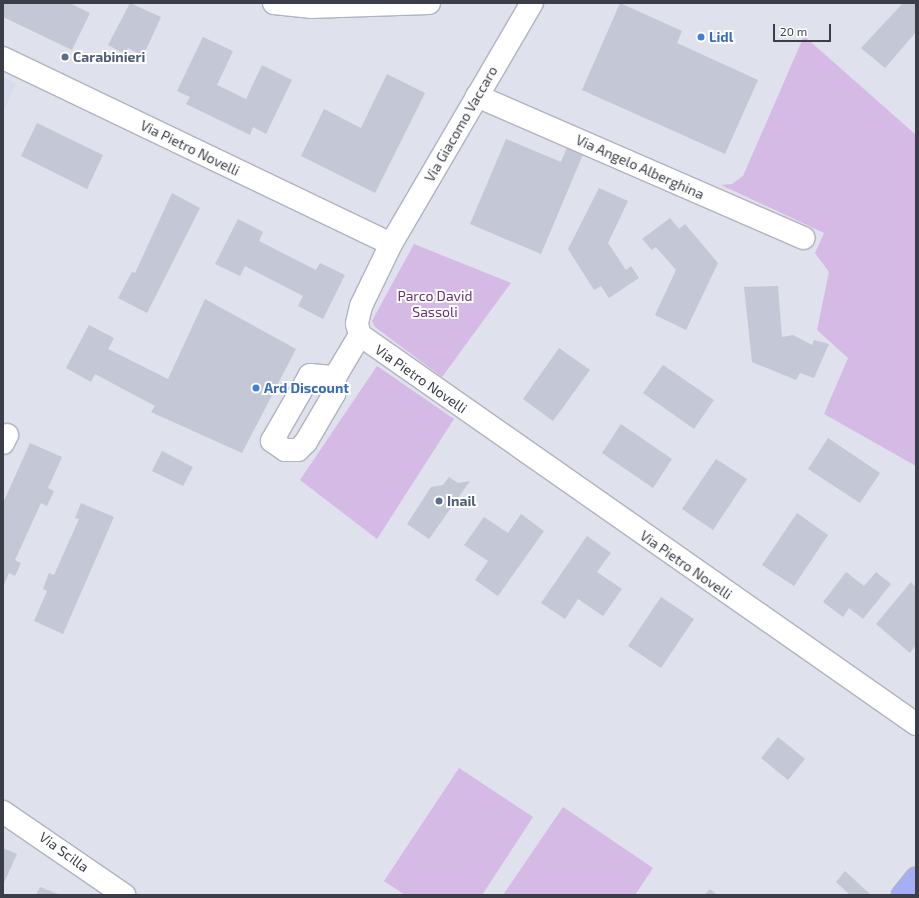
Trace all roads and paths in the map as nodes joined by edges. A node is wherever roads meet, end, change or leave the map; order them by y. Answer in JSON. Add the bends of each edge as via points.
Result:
{"nodes":[{"id":1,"x":274,"y":3,"type":"edge"},
{"id":2,"x":429,"y":3,"type":"edge"},
{"id":3,"x":532,"y":3,"type":"edge"},
{"id":4,"x":3,"y":58,"type":"edge"},
{"id":5,"x":477,"y":96,"type":"junction"},
{"id":6,"x":803,"y":238,"type":"dead end"},
{"id":7,"x":391,"y":244,"type":"junction"},
{"id":8,"x":360,"y":335,"type":"junction"},
{"id":9,"x":335,"y":377,"type":"dead end"},
{"id":10,"x":916,"y":724,"type":"edge"},
{"id":11,"x":3,"y":812,"type":"edge"},
{"id":12,"x":916,"y":879,"type":"edge"},
{"id":13,"x":916,"y":892,"type":"edge"},
{"id":14,"x":124,"y":895,"type":"edge"},
{"id":15,"x":903,"y":895,"type":"edge"}],
"edges":[{"from":1,"to":2,"type":"street","via":[[310,7],[379,7]]},
{"from":3,"to":5,"type":"street","name":"Via Giacomo Vaccaro"},
{"from":4,"to":7,"type":"street","name":"Via Pietro Novelli"},
{"from":5,"to":6,"type":"street","name":"Via Angelo Alberghina"},
{"from":5,"to":7,"type":"street","name":"Via Giacomo Vaccaro"},
{"from":7,"to":8,"type":"street","name":"Via Pietro Novelli","via":[[361,306],[357,324]]},
{"from":8,"to":9,"type":"street"},
{"from":8,"to":10,"type":"street","name":"Via Pietro Novelli"},
{"from":11,"to":14,"type":"street","name":"Via Scilla"},
{"from":12,"to":13,"type":"main road"},
{"from":12,"to":15,"type":"main road"}]}
